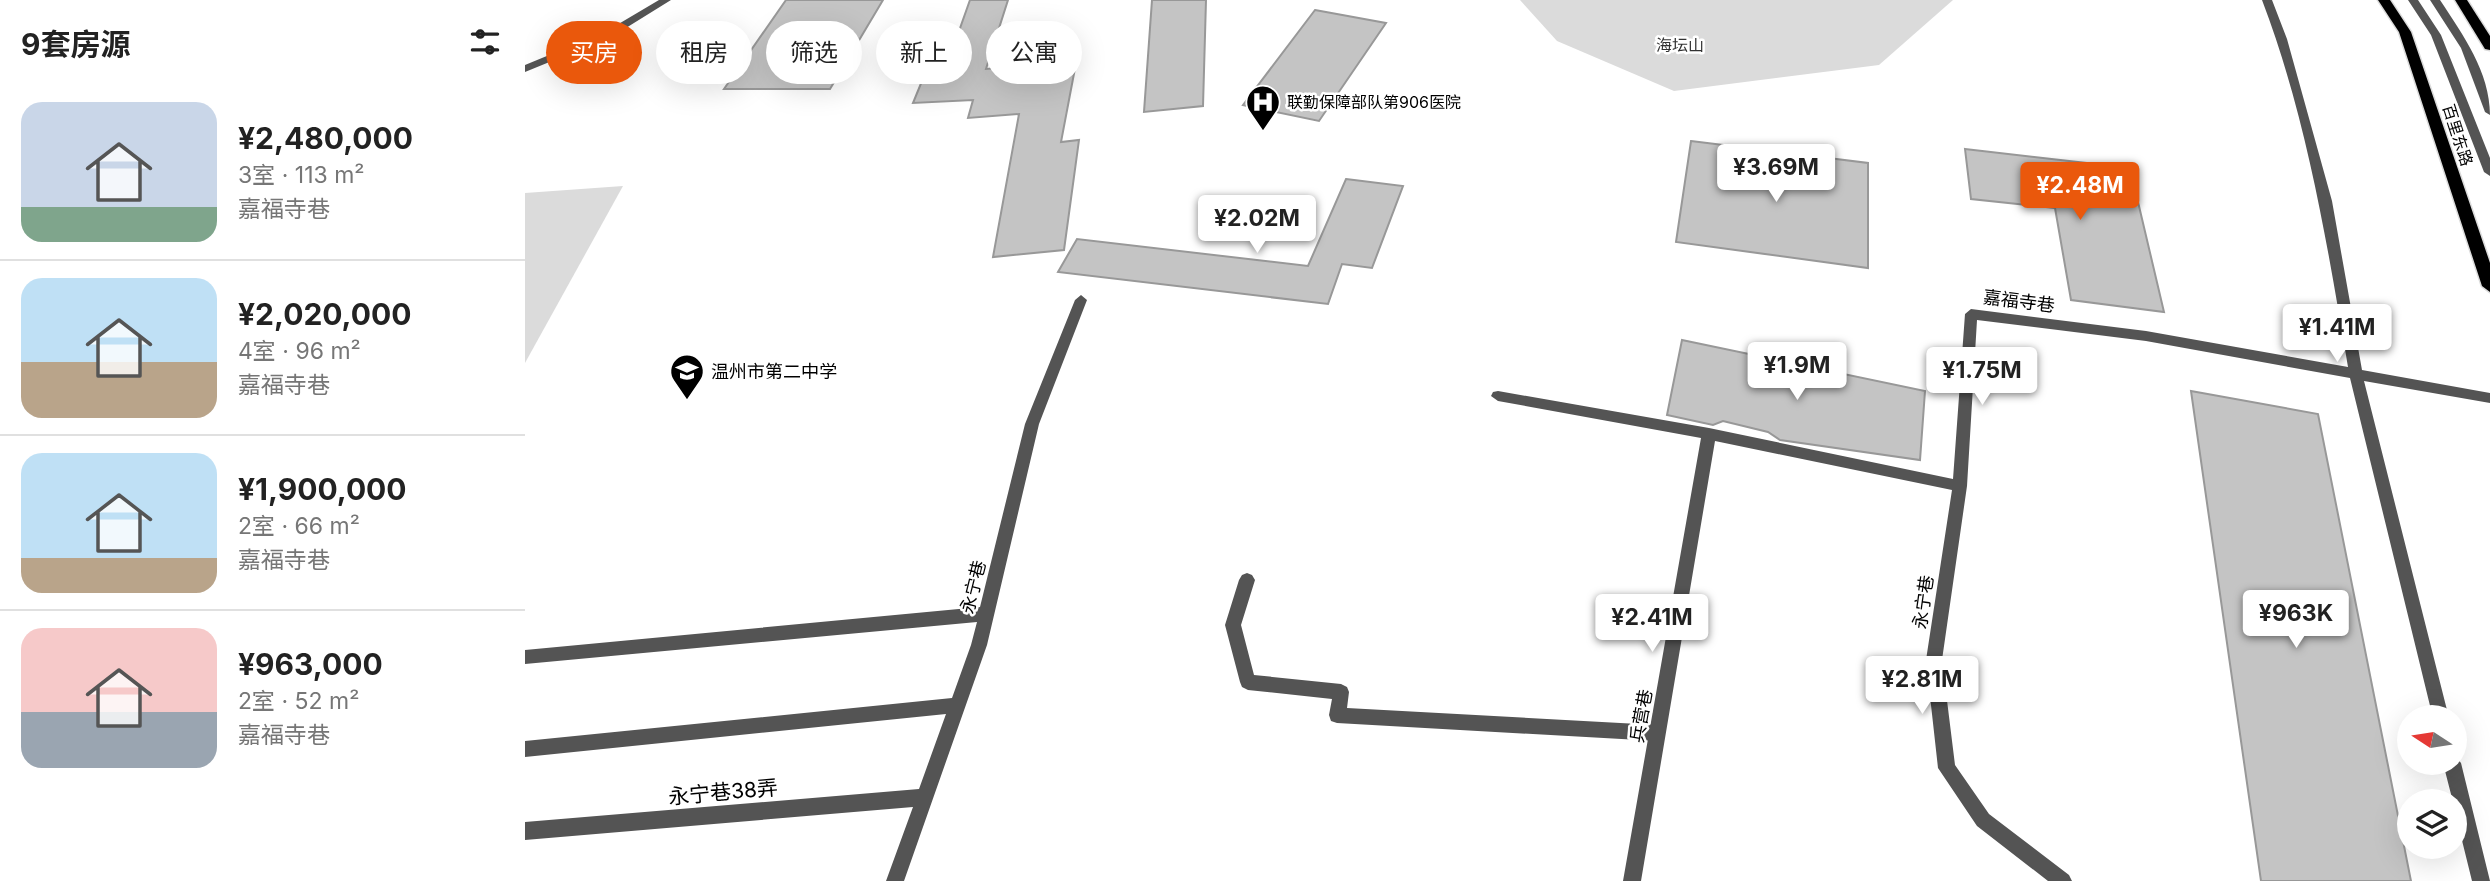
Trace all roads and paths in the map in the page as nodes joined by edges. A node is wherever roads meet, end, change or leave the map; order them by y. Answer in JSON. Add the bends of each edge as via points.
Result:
{"nodes":[{"id":1,"x":666,"y":0,"type":"edge"},
{"id":2,"x":2267,"y":0,"type":"edge"},
{"id":3,"x":2384,"y":0,"type":"edge"},
{"id":4,"x":2413,"y":0,"type":"edge"},
{"id":5,"x":2435,"y":0,"type":"edge"},
{"id":6,"x":2461,"y":0,"type":"edge"},
{"id":7,"x":2490,"y":46,"type":"edge"},
{"id":8,"x":525,"y":69,"type":"edge"},
{"id":9,"x":2490,"y":111,"type":"edge"},
{"id":10,"x":2490,"y":172,"type":"edge"},
{"id":11,"x":2490,"y":286,"type":"edge"},
{"id":12,"x":1081,"y":300,"type":"dead end"},
{"id":13,"x":2355,"y":374,"type":"junction"},
{"id":14,"x":1498,"y":396,"type":"dead end"},
{"id":15,"x":2490,"y":398,"type":"edge"},
{"id":16,"x":1709,"y":434,"type":"junction"},
{"id":17,"x":1960,"y":486,"type":"junction"},
{"id":18,"x":1247,"y":580,"type":"dead end"},
{"id":19,"x":986,"y":614,"type":"junction"},
{"id":20,"x":525,"y":657,"type":"edge"},
{"id":21,"x":957,"y":705,"type":"junction"},
{"id":22,"x":2438,"y":705,"type":"edge"},
{"id":23,"x":1657,"y":733,"type":"junction"},
{"id":24,"x":525,"y":749,"type":"edge"},
{"id":25,"x":2455,"y":775,"type":"edge"},
{"id":26,"x":924,"y":797,"type":"junction"},
{"id":27,"x":525,"y":831,"type":"edge"},
{"id":28,"x":895,"y":881,"type":"edge"},
{"id":29,"x":1632,"y":881,"type":"edge"},
{"id":30,"x":2063,"y":881,"type":"edge"},
{"id":31,"x":2481,"y":881,"type":"edge"}],
"edges":[{"from":1,"to":8,"type":"street","via":[[609,34]]},
{"from":2,"to":13,"type":"street","via":[[2326,201]]},
{"from":3,"to":11,"type":"main road","name":"百里东路","via":[[2405,32]]},
{"from":4,"to":10,"type":"street","via":[[2436,34]]},
{"from":5,"to":9,"type":"street","via":[[2466,48]]},
{"from":6,"to":7,"type":"main road"},
{"from":12,"to":19,"type":"street","name":"永宁巷","via":[[1032,424]]},
{"from":13,"to":15,"type":"street","name":"嘉福寺巷"},
{"from":13,"to":17,"type":"street","name":"嘉福寺巷","via":[[2146,336],[1971,314]]},
{"from":13,"to":22,"type":"street"},
{"from":14,"to":16,"type":"street"},
{"from":16,"to":17,"type":"street"},
{"from":16,"to":23,"type":"street","name":"兵营巷"},
{"from":17,"to":30,"type":"street","name":"永宁巷","via":[[1934,660],[1947,768],[1983,820]]},
{"from":18,"to":23,"type":"street","via":[[1233,625],[1248,682],[1341,692],[1337,715]]},
{"from":19,"to":20,"type":"street"},
{"from":19,"to":21,"type":"street","name":"永宁巷"},
{"from":21,"to":24,"type":"street"},
{"from":21,"to":26,"type":"street","name":"永宁巷"},
{"from":23,"to":29,"type":"street","name":"兵营巷"},
{"from":25,"to":31,"type":"street"},
{"from":26,"to":27,"type":"street","name":"永宁巷38弄"},
{"from":26,"to":28,"type":"street","name":"永宁巷"}]}
